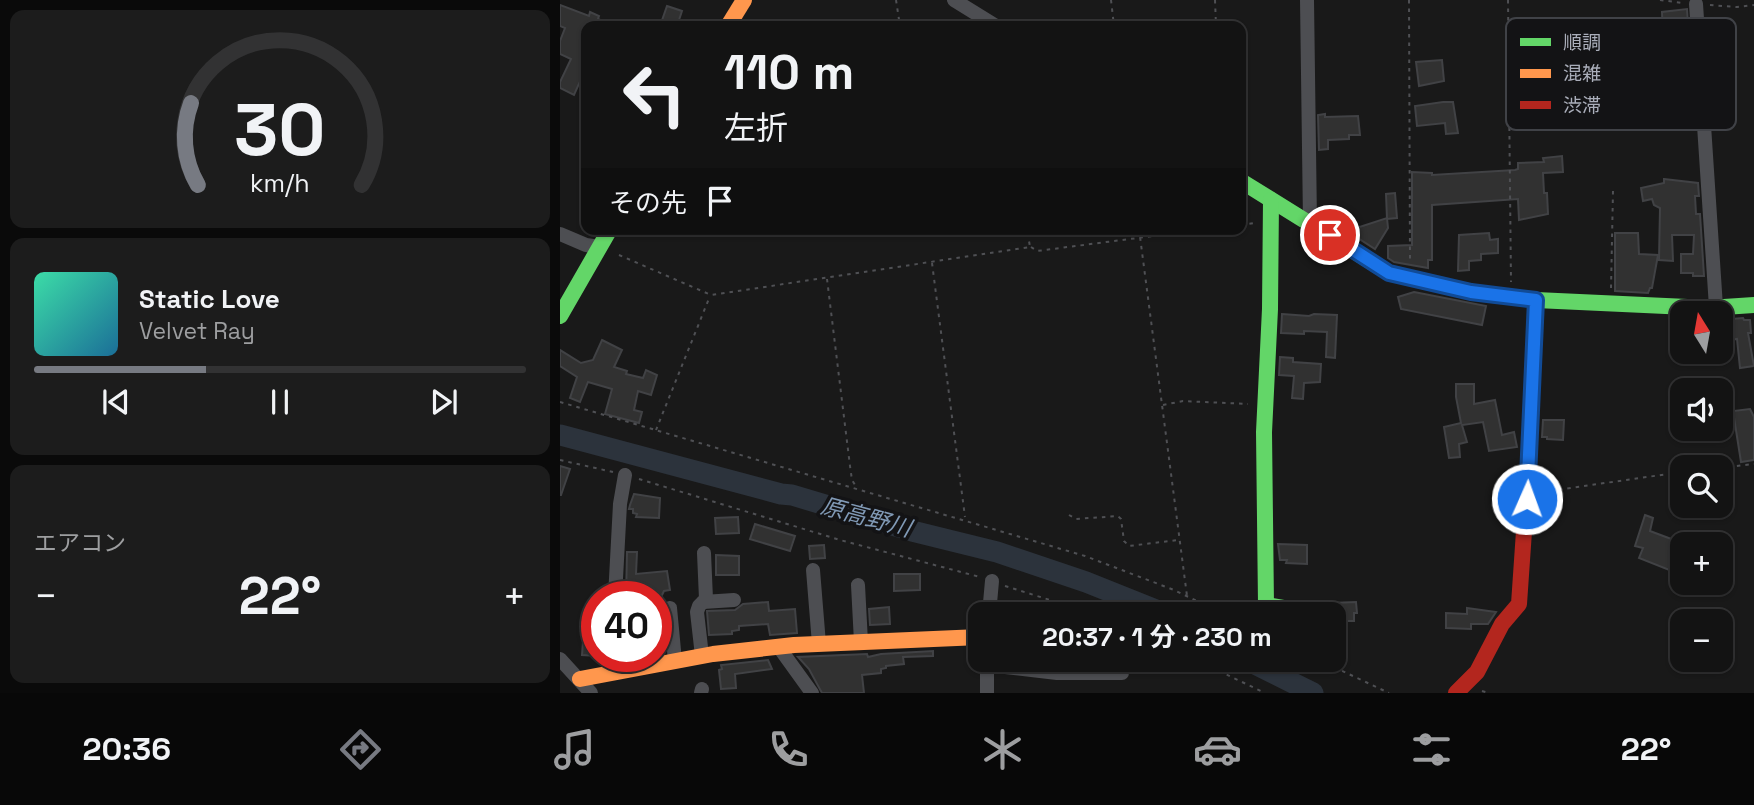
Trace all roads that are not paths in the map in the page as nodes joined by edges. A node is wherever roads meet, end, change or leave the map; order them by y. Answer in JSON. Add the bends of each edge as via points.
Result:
{"nodes":[{"id":1,"x":744,"y":0,"type":"edge"},
{"id":2,"x":954,"y":0,"type":"edge"},
{"id":3,"x":1307,"y":0,"type":"edge"},
{"id":4,"x":1696,"y":4,"type":"dead end"},
{"id":5,"x":1697,"y":18,"type":"edge"},
{"id":6,"x":731,"y":21,"type":"edge"},
{"id":7,"x":988,"y":21,"type":"edge"},
{"id":8,"x":1704,"y":130,"type":"edge"},
{"id":9,"x":1246,"y":184,"type":"edge"},
{"id":10,"x":1272,"y":200,"type":"junction"},
{"id":11,"x":1310,"y":222,"type":"junction"},
{"id":12,"x":560,"y":234,"type":"edge"},
{"id":13,"x":607,"y":235,"type":"edge"},
{"id":14,"x":600,"y":247,"type":"junction"},
{"id":15,"x":1536,"y":300,"type":"junction"},
{"id":16,"x":1716,"y":301,"type":"edge"},
{"id":17,"x":1670,"y":305,"type":"edge"},
{"id":18,"x":1754,"y":305,"type":"edge"},
{"id":19,"x":1733,"y":306,"type":"edge"},
{"id":20,"x":560,"y":316,"type":"edge"},
{"id":21,"x":625,"y":475,"type":"road end"},
{"id":22,"x":704,"y":552,"type":"dead end"},
{"id":23,"x":813,"y":570,"type":"dead end"},
{"id":24,"x":616,"y":581,"type":"edge"},
{"id":25,"x":992,"y":582,"type":"road end"},
{"id":26,"x":858,"y":585,"type":"dead end"},
{"id":27,"x":734,"y":600,"type":"dead end"},
{"id":28,"x":703,"y":602,"type":"junction"},
{"id":29,"x":990,"y":602,"type":"edge"},
{"id":30,"x":1266,"y":602,"type":"edge"},
{"id":31,"x":672,"y":629,"type":"edge"},
{"id":32,"x":968,"y":638,"type":"edge"},
{"id":33,"x":861,"y":642,"type":"junction"},
{"id":34,"x":819,"y":644,"type":"junction"},
{"id":35,"x":778,"y":646,"type":"junction"},
{"id":36,"x":702,"y":656,"type":"junction"},
{"id":37,"x":560,"y":659,"type":"edge"},
{"id":38,"x":675,"y":661,"type":"junction"},
{"id":39,"x":987,"y":672,"type":"edge"},
{"id":40,"x":1051,"y":672,"type":"edge"},
{"id":41,"x":612,"y":673,"type":"joint"},
{"id":42,"x":1122,"y":673,"type":"dead end"},
{"id":43,"x":580,"y":679,"type":"junction"},
{"id":44,"x":591,"y":693,"type":"edge"},
{"id":45,"x":812,"y":693,"type":"edge"},
{"id":46,"x":987,"y":693,"type":"edge"},
{"id":47,"x":1456,"y":693,"type":"edge"}],
"edges":[{"from":1,"to":6,"type":"main road"},
{"from":2,"to":7,"type":"street"},
{"from":3,"to":11,"type":"street"},
{"from":4,"to":5,"type":"street"},
{"from":8,"to":16,"type":"street"},
{"from":9,"to":10,"type":"main road"},
{"from":10,"to":11,"type":"main road"},
{"from":10,"to":30,"type":"main road","via":[[1265,405]]},
{"from":11,"to":15,"type":"main road","via":[[1389,273],[1471,292]]},
{"from":12,"to":14,"type":"street"},
{"from":13,"to":14,"type":"main road"},
{"from":14,"to":20,"type":"main road"},
{"from":15,"to":17,"type":"main road"},
{"from":15,"to":47,"type":"main road","via":[[1519,604],[1502,624],[1477,672]]},
{"from":18,"to":19,"type":"main road"},
{"from":21,"to":24,"type":"street"},
{"from":22,"to":28,"type":"street"},
{"from":23,"to":34,"type":"street"},
{"from":25,"to":29,"type":"street"},
{"from":26,"to":33,"type":"street"},
{"from":27,"to":28,"type":"street"},
{"from":28,"to":36,"type":"street","via":[[697,612]]},
{"from":31,"to":38,"type":"street"},
{"from":32,"to":33,"type":"main road"},
{"from":33,"to":34,"type":"main road"},
{"from":34,"to":35,"type":"main road"},
{"from":35,"to":36,"type":"main road"},
{"from":35,"to":45,"type":"street"},
{"from":36,"to":38,"type":"main road"},
{"from":37,"to":43,"type":"street"},
{"from":38,"to":41,"type":"main road"},
{"from":39,"to":46,"type":"street"},
{"from":40,"to":42,"type":"street"},
{"from":41,"to":43,"type":"main road"},
{"from":43,"to":44,"type":"street"}]}
